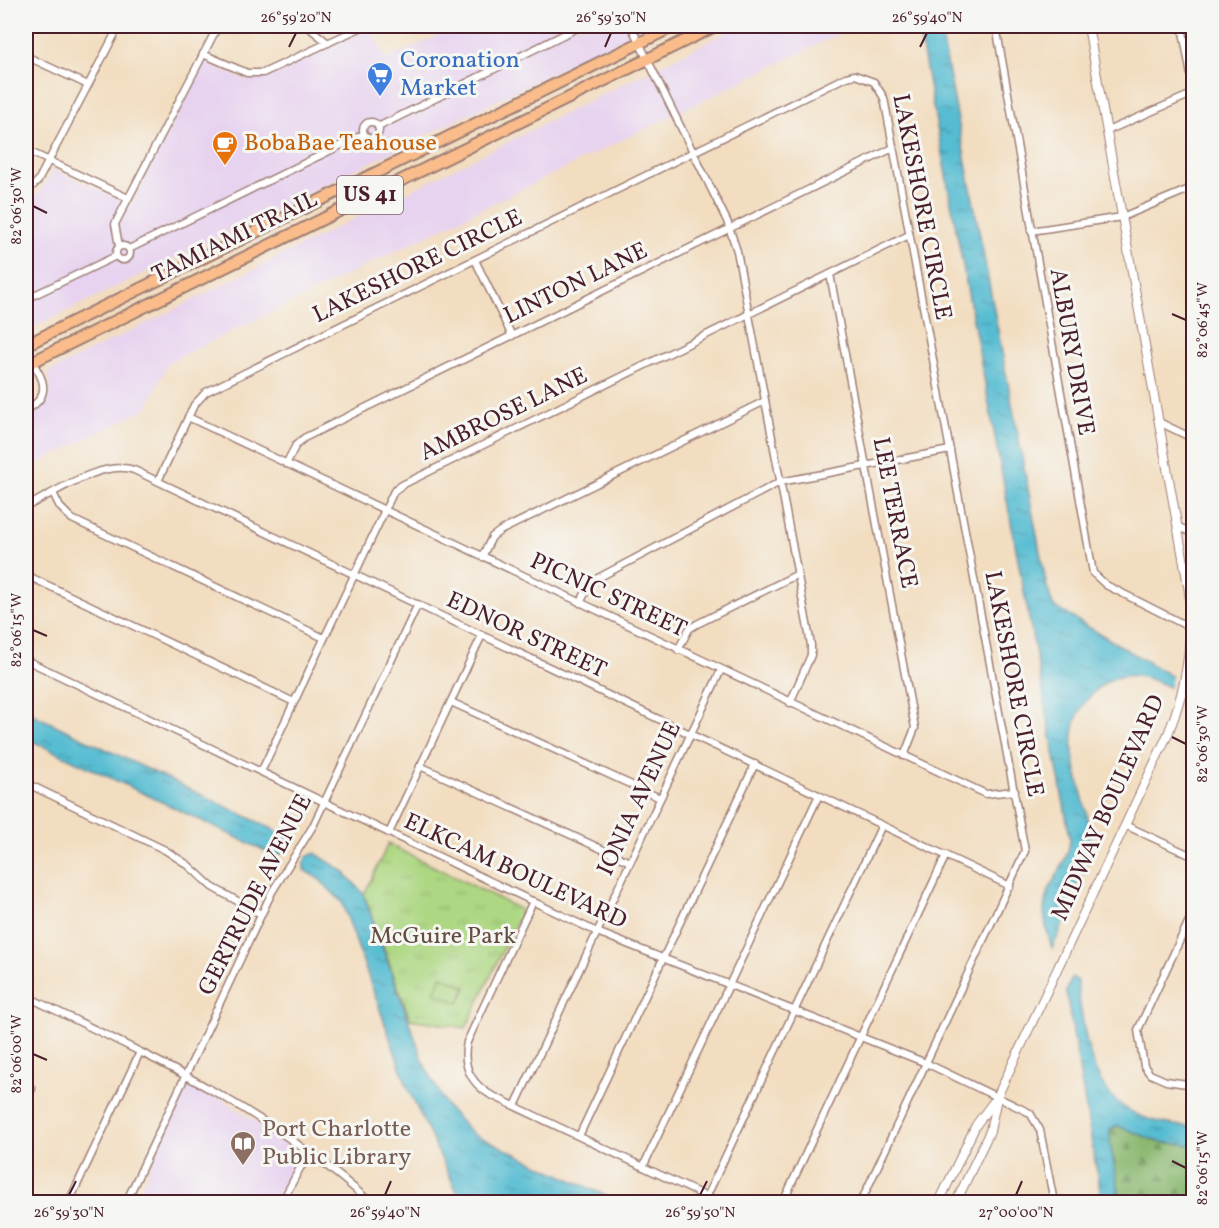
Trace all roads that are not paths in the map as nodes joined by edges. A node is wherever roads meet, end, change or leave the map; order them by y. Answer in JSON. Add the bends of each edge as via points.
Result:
{"nodes":[{"id":1,"x":119,"y":26,"type":"edge"},
{"id":2,"x":218,"y":26,"type":"edge"},
{"id":3,"x":307,"y":26,"type":"edge"},
{"id":4,"x":364,"y":26,"type":"edge"},
{"id":5,"x":581,"y":26,"type":"edge"},
{"id":6,"x":632,"y":26,"type":"edge"},
{"id":7,"x":674,"y":26,"type":"edge"},
{"id":8,"x":715,"y":26,"type":"edge"},
{"id":9,"x":996,"y":26,"type":"edge"},
{"id":10,"x":1088,"y":26,"type":"edge"},
{"id":11,"x":1182,"y":26,"type":"edge"},
{"id":12,"x":640,"y":42,"type":"junction"},
{"id":13,"x":327,"y":43,"type":"junction"},
{"id":14,"x":203,"y":54,"type":"junction"},
{"id":15,"x":26,"y":56,"type":"edge"},
{"id":16,"x":649,"y":58,"type":"junction"},
{"id":17,"x":88,"y":85,"type":"junction"},
{"id":18,"x":1194,"y":92,"type":"edge"},
{"id":19,"x":378,"y":127,"type":"junction"},
{"id":20,"x":1107,"y":132,"type":"junction"},
{"id":21,"x":364,"y":134,"type":"junction"},
{"id":22,"x":893,"y":148,"type":"junction"},
{"id":23,"x":26,"y":150,"type":"edge"},
{"id":24,"x":693,"y":152,"type":"junction"},
{"id":25,"x":49,"y":161,"type":"junction"},
{"id":26,"x":364,"y":178,"type":"junction"},
{"id":27,"x":1194,"y":187,"type":"edge"},
{"id":28,"x":26,"y":192,"type":"edge"},
{"id":29,"x":333,"y":193,"type":"junction"},
{"id":30,"x":128,"y":198,"type":"junction"},
{"id":31,"x":344,"y":208,"type":"junction"},
{"id":32,"x":1122,"y":217,"type":"junction"},
{"id":33,"x":313,"y":223,"type":"junction"},
{"id":34,"x":730,"y":229,"type":"junction"},
{"id":35,"x":1031,"y":231,"type":"junction"},
{"id":36,"x":909,"y":235,"type":"junction"},
{"id":37,"x":119,"y":246,"type":"junction"},
{"id":38,"x":129,"y":249,"type":"junction"},
{"id":39,"x":116,"y":256,"type":"junction"},
{"id":40,"x":475,"y":260,"type":"junction"},
{"id":41,"x":830,"y":274,"type":"junction"},
{"id":42,"x":26,"y":299,"type":"edge"},
{"id":43,"x":749,"y":314,"type":"junction"},
{"id":44,"x":512,"y":336,"type":"junction"},
{"id":45,"x":26,"y":345,"type":"edge"},
{"id":46,"x":28,"y":360,"type":"edge"},
{"id":47,"x":765,"y":401,"type":"junction"},
{"id":48,"x":26,"y":410,"type":"edge"},
{"id":49,"x":188,"y":417,"type":"junction"},
{"id":50,"x":1159,"y":422,"type":"junction"},
{"id":51,"x":1194,"y":439,"type":"edge"},
{"id":52,"x":950,"y":450,"type":"junction"},
{"id":53,"x":286,"y":464,"type":"junction"},
{"id":54,"x":867,"y":466,"type":"junction"},
{"id":55,"x":158,"y":481,"type":"junction"},
{"id":56,"x":780,"y":482,"type":"junction"},
{"id":57,"x":53,"y":493,"type":"junction"},
{"id":58,"x":26,"y":507,"type":"edge"},
{"id":59,"x":384,"y":510,"type":"junction"},
{"id":60,"x":1177,"y":526,"type":"junction"},
{"id":61,"x":1194,"y":534,"type":"edge"},
{"id":62,"x":482,"y":557,"type":"junction"},
{"id":63,"x":354,"y":574,"type":"junction"},
{"id":64,"x":798,"y":574,"type":"junction"},
{"id":65,"x":26,"y":575,"type":"edge"},
{"id":66,"x":580,"y":603,"type":"junction"},
{"id":67,"x":418,"y":604,"type":"junction"},
{"id":68,"x":1191,"y":628,"type":"junction"},
{"id":69,"x":482,"y":635,"type":"junction"},
{"id":70,"x":324,"y":638,"type":"junction"},
{"id":71,"x":678,"y":650,"type":"junction"},
{"id":72,"x":26,"y":660,"type":"edge"},
{"id":73,"x":721,"y":670,"type":"junction"},
{"id":74,"x":294,"y":702,"type":"junction"},
{"id":75,"x":451,"y":702,"type":"junction"},
{"id":76,"x":790,"y":703,"type":"junction"},
{"id":77,"x":691,"y":734,"type":"junction"},
{"id":78,"x":904,"y":756,"type":"junction"},
{"id":79,"x":754,"y":764,"type":"junction"},
{"id":80,"x":420,"y":765,"type":"junction"},
{"id":81,"x":261,"y":772,"type":"junction"},
{"id":82,"x":26,"y":783,"type":"edge"},
{"id":83,"x":1014,"y":791,"type":"junction"},
{"id":84,"x":819,"y":795,"type":"junction"},
{"id":85,"x":660,"y":798,"type":"junction"},
{"id":86,"x":324,"y":802,"type":"junction"},
{"id":87,"x":882,"y":825,"type":"junction"},
{"id":88,"x":1125,"y":825,"type":"junction"},
{"id":89,"x":388,"y":833,"type":"junction"},
{"id":90,"x":946,"y":855,"type":"junction"},
{"id":91,"x":1194,"y":857,"type":"edge"},
{"id":92,"x":630,"y":862,"type":"junction"},
{"id":93,"x":1010,"y":886,"type":"junction"},
{"id":94,"x":533,"y":901,"type":"junction"},
{"id":95,"x":1194,"y":910,"type":"edge"},
{"id":96,"x":261,"y":914,"type":"junction"},
{"id":97,"x":597,"y":932,"type":"junction"},
{"id":98,"x":663,"y":958,"type":"junction"},
{"id":99,"x":729,"y":984,"type":"junction"},
{"id":100,"x":27,"y":997,"type":"edge"},
{"id":101,"x":26,"y":1007,"type":"edge"},
{"id":102,"x":795,"y":1011,"type":"junction"},
{"id":103,"x":861,"y":1037,"type":"junction"},
{"id":104,"x":140,"y":1052,"type":"junction"},
{"id":105,"x":927,"y":1063,"type":"junction"},
{"id":106,"x":186,"y":1074,"type":"junction"},
{"id":107,"x":1194,"y":1085,"type":"edge"},
{"id":108,"x":997,"y":1096,"type":"junction"},
{"id":109,"x":515,"y":1106,"type":"junction"},
{"id":110,"x":579,"y":1136,"type":"junction"},
{"id":111,"x":312,"y":1154,"type":"junction"},
{"id":112,"x":643,"y":1167,"type":"junction"},
{"id":113,"x":706,"y":1200,"type":"edge"},
{"id":114,"x":369,"y":1202,"type":"edge"},
{"id":115,"x":69,"y":1203,"type":"edge"},
{"id":116,"x":126,"y":1203,"type":"edge"},
{"id":117,"x":282,"y":1203,"type":"edge"},
{"id":118,"x":783,"y":1203,"type":"edge"},
{"id":119,"x":861,"y":1203,"type":"edge"},
{"id":120,"x":939,"y":1203,"type":"edge"},
{"id":121,"x":956,"y":1203,"type":"edge"},
{"id":122,"x":1054,"y":1203,"type":"edge"}],
"edges":[{"from":1,"to":17,"type":"street"},
{"from":2,"to":14,"type":"street"},
{"from":3,"to":13,"type":"street"},
{"from":4,"to":13,"type":"street"},
{"from":5,"to":19,"type":"street"},
{"from":6,"to":12,"type":"street"},
{"from":7,"to":12,"type":"main road","name":"TAMIAMI TRAIL","number":"US 41"},
{"from":8,"to":16,"type":"main road","name":"TAMIAMI TRAIL","number":"US 41"},
{"from":9,"to":35,"type":"street","name":"ALBURY DRIVE"},
{"from":10,"to":20,"type":"street","name":"MIDWAY BOULEVARD"},
{"from":11,"to":18,"type":"street"},
{"from":12,"to":16,"type":"street"},
{"from":12,"to":26,"type":"main road","name":"TAMIAMI TRAIL","number":"US 41"},
{"from":13,"to":14,"type":"street","via":[[255,74]]},
{"from":14,"to":30,"type":"street"},
{"from":15,"to":17,"type":"street"},
{"from":16,"to":24,"type":"street"},
{"from":16,"to":31,"type":"main road","name":"TAMIAMI TRAIL","number":"US 41"},
{"from":17,"to":25,"type":"street"},
{"from":18,"to":20,"type":"street"},
{"from":19,"to":21,"type":"street","via":[[374,137]]},
{"from":19,"to":21,"type":"street","via":[[366,124]]},
{"from":20,"to":32,"type":"street","name":"MIDWAY BOULEVARD"},
{"from":21,"to":38,"type":"street","name":"TAMIAMI TRAIL"},
{"from":22,"to":24,"type":"street","name":"LAKESHORE CIRCLE","via":[[880,89],[874,82],[855,75]]},
{"from":22,"to":34,"type":"street","name":"LINTON LANE"},
{"from":22,"to":36,"type":"street","name":"LAKESHORE CIRCLE"},
{"from":23,"to":25,"type":"street"},
{"from":24,"to":34,"type":"street"},
{"from":24,"to":40,"type":"street","name":"LAKESHORE CIRCLE"},
{"from":25,"to":28,"type":"street","via":[[38,181]]},
{"from":25,"to":30,"type":"street"},
{"from":26,"to":29,"type":"main road","name":"TAMIAMI TRAIL","number":"US 41"},
{"from":26,"to":31,"type":"main road"},
{"from":27,"to":32,"type":"street"},
{"from":29,"to":33,"type":"main road","via":[[327,208]]},
{"from":29,"to":45,"type":"main road","name":"TAMIAMI TRAIL","number":"US 41"},
{"from":30,"to":37,"type":"street","via":[[115,224]]},
{"from":31,"to":33,"type":"main road","name":"TAMIAMI TRAIL","number":"US 41"},
{"from":32,"to":35,"type":"street"},
{"from":32,"to":50,"type":"street","name":"MIDWAY BOULEVARD"},
{"from":33,"to":46,"type":"main road","name":"TAMIAMI TRAIL","number":"US 41"},
{"from":34,"to":43,"type":"street"},
{"from":34,"to":44,"type":"street","name":"LINTON LANE"},
{"from":35,"to":68,"type":"street","name":"ALBURY DRIVE","via":[[1093,573],[1106,585]]},
{"from":36,"to":41,"type":"street","name":"AMBROSE LANE"},
{"from":36,"to":52,"type":"street","name":"LAKESHORE CIRCLE"},
{"from":37,"to":38,"type":"street"},
{"from":37,"to":39,"type":"street"},
{"from":38,"to":39,"type":"street","via":[[125,260]]},
{"from":39,"to":42,"type":"street","name":"TAMIAMI TRAIL"},
{"from":40,"to":44,"type":"street"},
{"from":40,"to":49,"type":"street","name":"LAKESHORE CIRCLE","via":[[206,392]]},
{"from":41,"to":43,"type":"street","name":"AMBROSE LANE"},
{"from":41,"to":54,"type":"street","name":"LEE TERRACE"},
{"from":43,"to":47,"type":"street"},
{"from":43,"to":59,"type":"street","name":"AMBROSE LANE","via":[[402,485]]},
{"from":44,"to":53,"type":"street","name":"LINTON LANE","via":[[304,438]]},
{"from":46,"to":48,"type":"street","name":"TAMIAMI TRAIL","via":[[44,388],[35,405]]},
{"from":47,"to":56,"type":"street"},
{"from":47,"to":62,"type":"street","via":[[500,531],[492,537]]},
{"from":49,"to":53,"type":"street","name":"PICNIC STREET"},
{"from":49,"to":55,"type":"street","name":"LAKESHORE CIRCLE"},
{"from":50,"to":51,"type":"street"},
{"from":50,"to":60,"type":"street","name":"MIDWAY BOULEVARD"},
{"from":52,"to":54,"type":"street"},
{"from":52,"to":83,"type":"street","name":"LAKESHORE CIRCLE"},
{"from":53,"to":59,"type":"street","name":"PICNIC STREET"},
{"from":54,"to":56,"type":"street"},
{"from":54,"to":78,"type":"street","name":"LEE TERRACE","via":[[915,728]]},
{"from":55,"to":57,"type":"street","name":"EDNOR STREET","via":[[126,467],[111,466]]},
{"from":55,"to":63,"type":"street","name":"EDNOR STREET"},
{"from":56,"to":64,"type":"street"},
{"from":56,"to":66,"type":"street","via":[[598,578]]},
{"from":57,"to":58,"type":"street","name":"EDNOR STREET"},
{"from":57,"to":70,"type":"street","via":[[72,519]]},
{"from":59,"to":62,"type":"street","name":"PICNIC STREET"},
{"from":59,"to":63,"type":"street","name":"AMBROSE LANE"},
{"from":60,"to":61,"type":"street"},
{"from":60,"to":68,"type":"street","name":"MIDWAY BOULEVARD","via":[[1189,591]]},
{"from":62,"to":66,"type":"street","name":"PICNIC STREET"},
{"from":63,"to":67,"type":"street","name":"EDNOR STREET"},
{"from":63,"to":70,"type":"street","name":"AMBROSE LANE"},
{"from":64,"to":71,"type":"street","via":[[689,629]]},
{"from":64,"to":76,"type":"street","via":[[811,655]]},
{"from":65,"to":74,"type":"street"},
{"from":66,"to":71,"type":"street","name":"PICNIC STREET"},
{"from":67,"to":69,"type":"street","name":"EDNOR STREET"},
{"from":67,"to":86,"type":"street","name":"GERTRUDE AVENUE"},
{"from":68,"to":88,"type":"street","name":"MIDWAY BOULEVARD","via":[[1181,702]]},
{"from":69,"to":75,"type":"street"},
{"from":69,"to":77,"type":"street","name":"EDNOR STREET"},
{"from":70,"to":74,"type":"street","name":"AMBROSE LANE"},
{"from":71,"to":73,"type":"street","name":"PICNIC STREET"},
{"from":72,"to":81,"type":"street","name":"ELKCAM BOULEVARD"},
{"from":73,"to":76,"type":"street","name":"PICNIC STREET"},
{"from":73,"to":77,"type":"street","name":"IONIA AVENUE"},
{"from":74,"to":81,"type":"street","name":"AMBROSE LANE"},
{"from":75,"to":80,"type":"street"},
{"from":75,"to":85,"type":"street"},
{"from":76,"to":78,"type":"street","name":"PICNIC STREET"},
{"from":77,"to":79,"type":"street","name":"EDNOR STREET"},
{"from":77,"to":85,"type":"street","name":"IONIA AVENUE"},
{"from":78,"to":83,"type":"street","name":"PICNIC STREET","via":[[986,794]]},
{"from":79,"to":84,"type":"street","name":"EDNOR STREET"},
{"from":79,"to":98,"type":"street"},
{"from":80,"to":89,"type":"street"},
{"from":80,"to":92,"type":"street"},
{"from":81,"to":86,"type":"street","name":"ELKCAM BOULEVARD"},
{"from":82,"to":96,"type":"street","via":[[165,850],[212,887]]},
{"from":83,"to":93,"type":"street","name":"LAKESHORE CIRCLE","via":[[1025,851]]},
{"from":84,"to":87,"type":"street","name":"EDNOR STREET"},
{"from":84,"to":99,"type":"street"},
{"from":85,"to":92,"type":"street","name":"IONIA AVENUE"},
{"from":86,"to":89,"type":"street","name":"ELKCAM BOULEVARD"},
{"from":86,"to":96,"type":"street","name":"GERTRUDE AVENUE"},
{"from":87,"to":90,"type":"street","name":"EDNOR STREET"},
{"from":87,"to":102,"type":"street"},
{"from":88,"to":91,"type":"street"},
{"from":88,"to":108,"type":"street","name":"MIDWAY BOULEVARD"},
{"from":89,"to":94,"type":"street","name":"ELKCAM BOULEVARD"},
{"from":90,"to":93,"type":"street","name":"EDNOR STREET"},
{"from":90,"to":103,"type":"street"},
{"from":92,"to":97,"type":"street","name":"IONIA AVENUE"},
{"from":93,"to":105,"type":"street","name":"LAKESHORE CIRCLE"},
{"from":94,"to":97,"type":"street","name":"ELKCAM BOULEVARD"},
{"from":94,"to":109,"type":"street","via":[[467,1042],[465,1059],[473,1080],[482,1090]]},
{"from":95,"to":107,"type":"street","via":[[1138,1030],[1144,1066],[1150,1074]]},
{"from":96,"to":106,"type":"street","name":"GERTRUDE AVENUE"},
{"from":97,"to":98,"type":"street","name":"ELKCAM BOULEVARD"},
{"from":97,"to":109,"type":"street","name":"IONIA AVENUE"},
{"from":98,"to":99,"type":"street","name":"ELKCAM BOULEVARD"},
{"from":98,"to":110,"type":"street"},
{"from":99,"to":102,"type":"street","name":"ELKCAM BOULEVARD"},
{"from":99,"to":112,"type":"street"},
{"from":100,"to":101,"type":"street"},
{"from":100,"to":104,"type":"street"},
{"from":102,"to":103,"type":"street","name":"ELKCAM BOULEVARD"},
{"from":102,"to":113,"type":"street"},
{"from":103,"to":105,"type":"street","name":"ELKCAM BOULEVARD"},
{"from":103,"to":118,"type":"street"},
{"from":104,"to":106,"type":"street"},
{"from":104,"to":115,"type":"street"},
{"from":105,"to":108,"type":"street","name":"ELKCAM BOULEVARD"},
{"from":105,"to":119,"type":"street","name":"LAKESHORE CIRCLE"},
{"from":106,"to":111,"type":"street","via":[[244,1107]]},
{"from":106,"to":116,"type":"street","name":"GERTRUDE AVENUE"},
{"from":108,"to":120,"type":"street","name":"MIDWAY BOULEVARD","via":[[976,1125]]},
{"from":108,"to":121,"type":"street","name":"MIDWAY BOULEVARD","via":[[990,1131]]},
{"from":108,"to":122,"type":"street","name":"ELKCAM BOULEVARD","via":[[1036,1120]]},
{"from":109,"to":110,"type":"street"},
{"from":110,"to":112,"type":"street"},
{"from":111,"to":114,"type":"street"},
{"from":111,"to":117,"type":"street"},
{"from":112,"to":113,"type":"street"}]}
